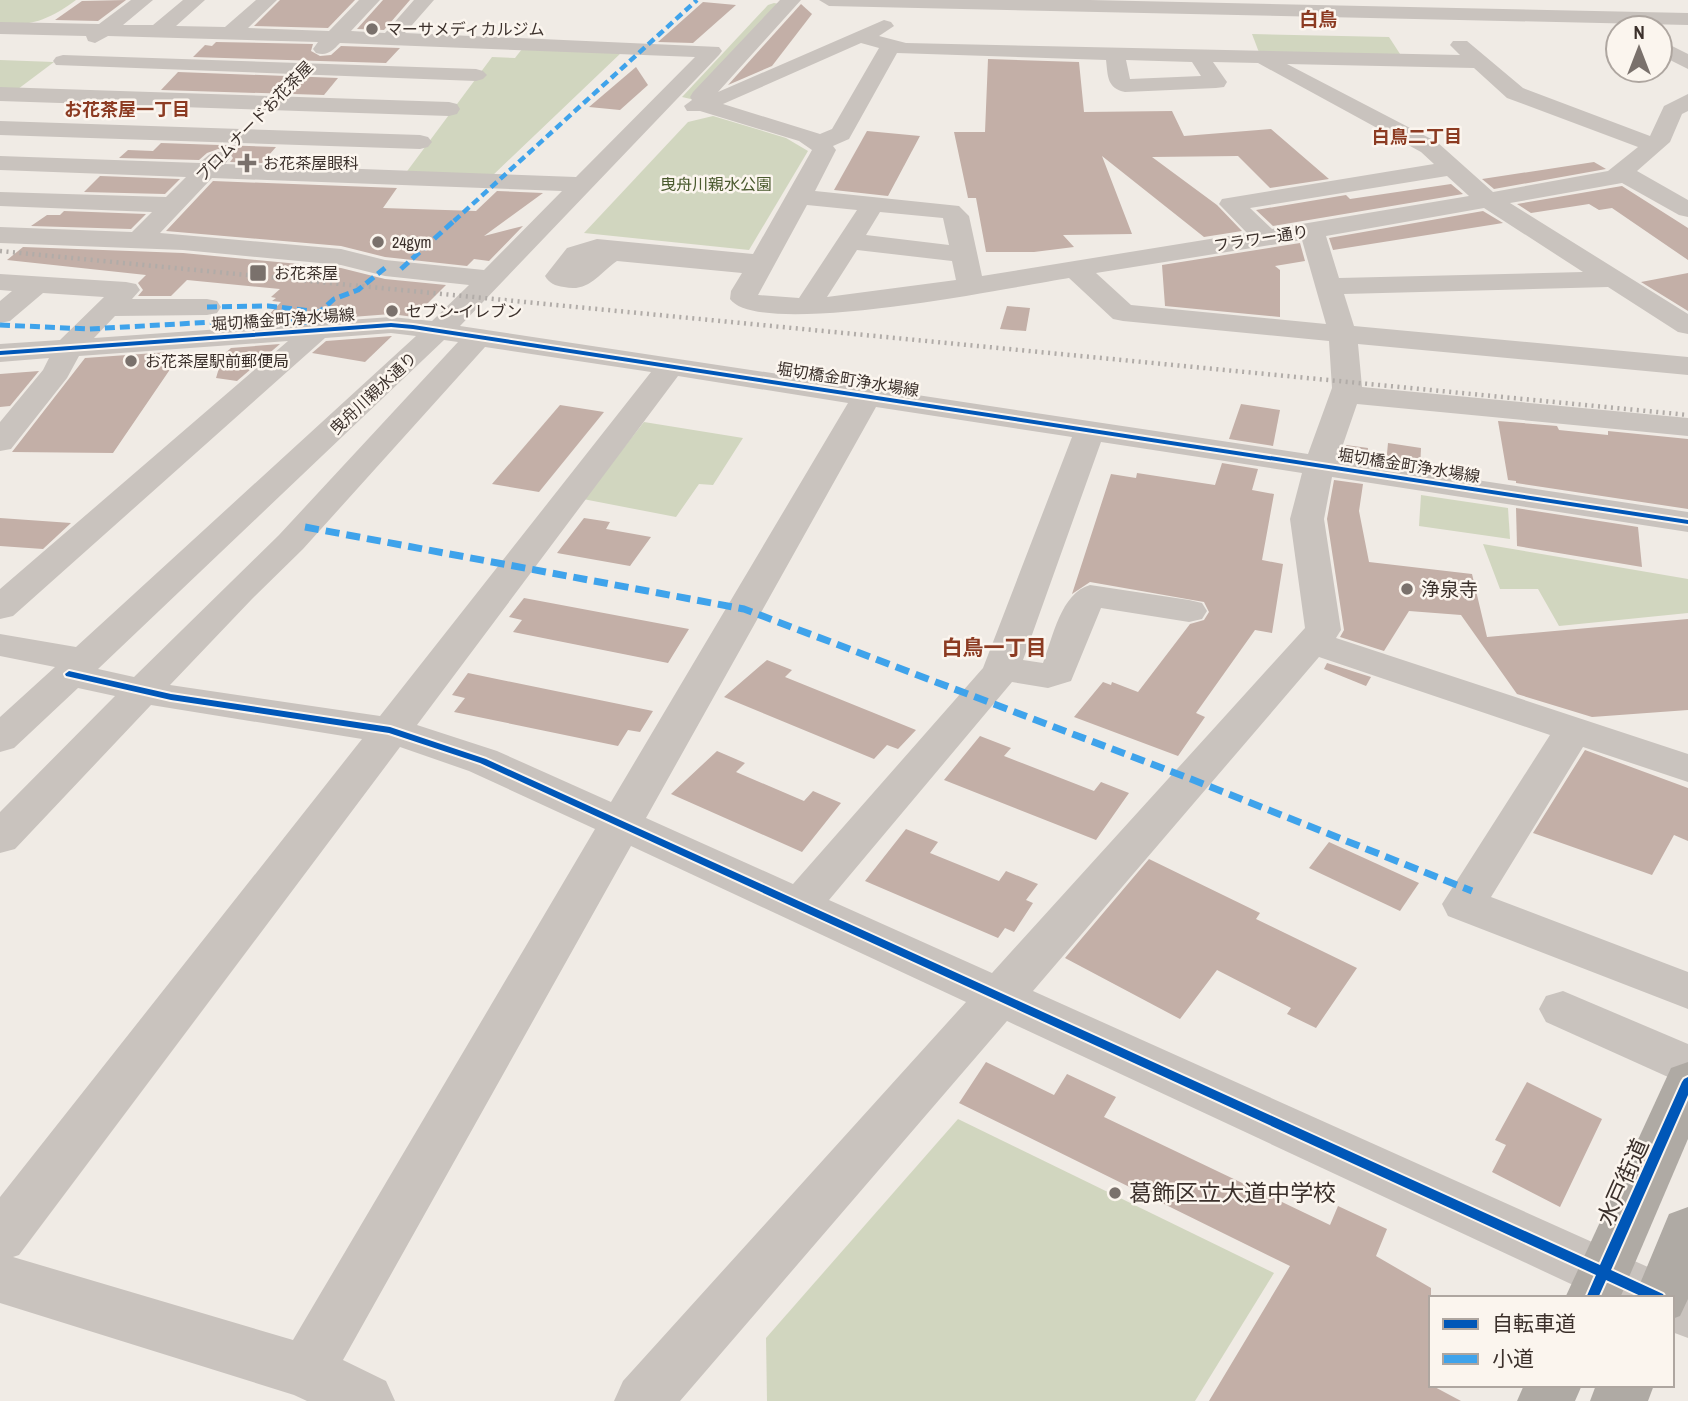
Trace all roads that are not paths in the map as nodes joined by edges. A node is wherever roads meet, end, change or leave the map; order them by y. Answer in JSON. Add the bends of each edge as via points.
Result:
{"nodes":[{"id":1,"x":143,"y":0,"type":"edge"},
{"id":2,"x":195,"y":0,"type":"edge"},
{"id":3,"x":267,"y":0,"type":"edge"},
{"id":4,"x":370,"y":0,"type":"edge"},
{"id":5,"x":424,"y":0,"type":"edge"},
{"id":6,"x":760,"y":0,"type":"edge"},
{"id":7,"x":791,"y":0,"type":"edge"},
{"id":8,"x":829,"y":0,"type":"edge"},
{"id":9,"x":941,"y":1,"type":"edge"},
{"id":10,"x":1176,"y":8,"type":"junction"},
{"id":11,"x":1425,"y":9,"type":"edge"},
{"id":12,"x":1604,"y":15,"type":"edge"},
{"id":13,"x":0,"y":29,"type":"edge"},
{"id":14,"x":103,"y":31,"type":"junction"},
{"id":15,"x":157,"y":32,"type":"junction"},
{"id":16,"x":230,"y":33,"type":"junction"},
{"id":17,"x":334,"y":37,"type":"junction"},
{"id":18,"x":860,"y":37,"type":"junction"},
{"id":19,"x":390,"y":40,"type":"junction"},
{"id":20,"x":891,"y":45,"type":"junction"},
{"id":21,"x":712,"y":51,"type":"junction"},
{"id":22,"x":1115,"y":54,"type":"junction"},
{"id":23,"x":1194,"y":56,"type":"junction"},
{"id":24,"x":1260,"y":57,"type":"junction"},
{"id":25,"x":1480,"y":62,"type":"junction"},
{"id":26,"x":52,"y":70,"type":"junction"},
{"id":27,"x":303,"y":70,"type":"junction"},
{"id":28,"x":477,"y":75,"type":"dead end"},
{"id":29,"x":10,"y":94,"type":"edge"},
{"id":30,"x":1688,"y":101,"type":"edge"},
{"id":31,"x":271,"y":103,"type":"junction"},
{"id":32,"x":660,"y":105,"type":"junction"},
{"id":33,"x":704,"y":105,"type":"junction"},
{"id":34,"x":449,"y":109,"type":"dead end"},
{"id":35,"x":0,"y":110,"type":"edge"},
{"id":36,"x":0,"y":128,"type":"edge"},
{"id":37,"x":1671,"y":135,"type":"edge"},
{"id":38,"x":240,"y":136,"type":"junction"},
{"id":39,"x":421,"y":142,"type":"dead end"},
{"id":40,"x":819,"y":142,"type":"junction"},
{"id":41,"x":0,"y":163,"type":"edge"},
{"id":42,"x":1452,"y":168,"type":"junction"},
{"id":43,"x":206,"y":170,"type":"junction"},
{"id":44,"x":1623,"y":173,"type":"junction"},
{"id":45,"x":582,"y":184,"type":"junction"},
{"id":46,"x":800,"y":197,"type":"junction"},
{"id":47,"x":0,"y":199,"type":"edge"},
{"id":48,"x":1486,"y":199,"type":"junction"},
{"id":49,"x":873,"y":204,"type":"junction"},
{"id":50,"x":173,"y":205,"type":"junction"},
{"id":51,"x":1688,"y":210,"type":"edge"},
{"id":52,"x":1312,"y":230,"type":"junction"},
{"id":53,"x":0,"y":235,"type":"edge"},
{"id":54,"x":1266,"y":237,"type":"junction"},
{"id":55,"x":138,"y":241,"type":"junction"},
{"id":56,"x":849,"y":241,"type":"junction"},
{"id":57,"x":964,"y":254,"type":"junction"},
{"id":58,"x":760,"y":265,"type":"junction"},
{"id":59,"x":1074,"y":268,"type":"junction"},
{"id":60,"x":490,"y":279,"type":"junction"},
{"id":61,"x":1613,"y":279,"type":"junction"},
{"id":62,"x":0,"y":282,"type":"edge"},
{"id":63,"x":37,"y":284,"type":"junction"},
{"id":64,"x":971,"y":286,"type":"junction"},
{"id":65,"x":1328,"y":286,"type":"junction"},
{"id":66,"x":803,"y":306,"type":"junction"},
{"id":67,"x":207,"y":307,"type":"dead end"},
{"id":68,"x":109,"y":308,"type":"junction"},
{"id":69,"x":0,"y":315,"type":"edge"},
{"id":70,"x":1688,"y":326,"type":"edge"},
{"id":71,"x":440,"y":330,"type":"junction"},
{"id":72,"x":316,"y":331,"type":"junction"},
{"id":73,"x":1343,"y":335,"type":"junction"},
{"id":74,"x":480,"y":336,"type":"junction"},
{"id":75,"x":68,"y":348,"type":"junction"},
{"id":76,"x":0,"y":353,"type":"edge"},
{"id":77,"x":670,"y":366,"type":"junction"},
{"id":78,"x":1688,"y":366,"type":"edge"},
{"id":79,"x":1346,"y":394,"type":"junction"},
{"id":80,"x":867,"y":396,"type":"junction"},
{"id":81,"x":1688,"y":426,"type":"edge"},
{"id":82,"x":1090,"y":430,"type":"junction"},
{"id":83,"x":0,"y":442,"type":"edge"},
{"id":84,"x":1320,"y":466,"type":"junction"},
{"id":85,"x":1688,"y":523,"type":"edge"},
{"id":86,"x":0,"y":608,"type":"edge"},
{"id":87,"x":1189,"y":611,"type":"dead end"},
{"id":88,"x":1312,"y":642,"type":"junction"},
{"id":89,"x":0,"y":645,"type":"edge"},
{"id":90,"x":76,"y":667,"type":"junction"},
{"id":91,"x":1002,"y":668,"type":"junction"},
{"id":92,"x":146,"y":690,"type":"junction"},
{"id":93,"x":390,"y":730,"type":"junction"},
{"id":94,"x":1573,"y":730,"type":"junction"},
{"id":95,"x":0,"y":739,"type":"edge"},
{"id":96,"x":1688,"y":768,"type":"edge"},
{"id":97,"x":621,"y":823,"type":"junction"},
{"id":98,"x":0,"y":838,"type":"edge"},
{"id":99,"x":800,"y":905,"type":"junction"},
{"id":100,"x":1688,"y":991,"type":"edge"},
{"id":101,"x":1000,"y":995,"type":"junction"},
{"id":102,"x":1563,"y":1009,"type":"dead end"},
{"id":103,"x":1688,"y":1066,"type":"edge"},
{"id":104,"x":1688,"y":1082,"type":"edge"},
{"id":105,"x":1688,"y":1231,"type":"edge"},
{"id":106,"x":0,"y":1238,"type":"edge"},
{"id":107,"x":0,"y":1278,"type":"edge"},
{"id":108,"x":1598,"y":1285,"type":"edge"},
{"id":109,"x":1650,"y":1296,"type":"edge"},
{"id":110,"x":1661,"y":1296,"type":"edge"},
{"id":111,"x":306,"y":1371,"type":"junction"},
{"id":112,"x":366,"y":1401,"type":"edge"},
{"id":113,"x":643,"y":1401,"type":"edge"}],
"edges":[{"from":1,"to":14,"type":"street"},
{"from":2,"to":15,"type":"street"},
{"from":3,"to":16,"type":"street"},
{"from":4,"to":17,"type":"street","name":"プロムナードお花茶屋"},
{"from":5,"to":19,"type":"street"},
{"from":6,"to":21,"type":"street","name":"曳舟川親水通り"},
{"from":7,"to":33,"type":"street","via":[[702,94]]},
{"from":8,"to":9,"type":"street"},
{"from":9,"to":10,"type":"street"},
{"from":9,"to":18,"type":"street"},
{"from":10,"to":11,"type":"street"},
{"from":10,"to":23,"type":"street"},
{"from":11,"to":12,"type":"street"},
{"from":11,"to":25,"type":"street"},
{"from":13,"to":14,"type":"street"},
{"from":14,"to":15,"type":"street"},
{"from":14,"to":26,"type":"street"},
{"from":15,"to":16,"type":"street"},
{"from":16,"to":17,"type":"street"},
{"from":17,"to":19,"type":"street"},
{"from":17,"to":27,"type":"street","name":"プロムナードお花茶屋"},
{"from":18,"to":20,"type":"street"},
{"from":18,"to":33,"type":"street"},
{"from":19,"to":21,"type":"street"},
{"from":20,"to":22,"type":"street"},
{"from":20,"to":40,"type":"street","via":[[841,134]]},
{"from":21,"to":32,"type":"street","name":"曳舟川親水通り"},
{"from":22,"to":23,"type":"street"},
{"from":22,"to":23,"type":"street","via":[[1120,84],[1125,86],[1216,82]]},
{"from":23,"to":24,"type":"street"},
{"from":24,"to":25,"type":"street"},
{"from":24,"to":42,"type":"street","via":[[1429,148]]},
{"from":25,"to":37,"type":"street","via":[[1515,93]]},
{"from":26,"to":27,"type":"street"},
{"from":26,"to":29,"type":"street"},
{"from":27,"to":28,"type":"street"},
{"from":27,"to":31,"type":"street","name":"プロムナードお花茶屋"},
{"from":29,"to":31,"type":"street"},
{"from":29,"to":35,"type":"street"},
{"from":30,"to":37,"type":"street","name":"フラワー通り","via":[[1672,111]]},
{"from":31,"to":34,"type":"street"},
{"from":31,"to":38,"type":"street","name":"プロムナードお花茶屋"},
{"from":32,"to":33,"type":"street"},
{"from":32,"to":45,"type":"street","name":"曳舟川親水通り"},
{"from":33,"to":40,"type":"street"},
{"from":36,"to":38,"type":"street"},
{"from":37,"to":44,"type":"street","name":"フラワー通り"},
{"from":38,"to":39,"type":"street"},
{"from":38,"to":43,"type":"street","name":"プロムナードお花茶屋"},
{"from":40,"to":46,"type":"street","via":[[823,154]]},
{"from":41,"to":43,"type":"street"},
{"from":42,"to":48,"type":"street"},
{"from":42,"to":54,"type":"street","via":[[1231,204]]},
{"from":43,"to":45,"type":"street"},
{"from":43,"to":50,"type":"street","name":"プロムナードお花茶屋"},
{"from":44,"to":48,"type":"street","name":"フラワー通り"},
{"from":44,"to":51,"type":"street"},
{"from":45,"to":60,"type":"street","name":"曳舟川親水通り"},
{"from":46,"to":49,"type":"street"},
{"from":46,"to":58,"type":"street"},
{"from":47,"to":50,"type":"street"},
{"from":48,"to":52,"type":"street","name":"フラワー通り"},
{"from":48,"to":61,"type":"street"},
{"from":49,"to":56,"type":"street"},
{"from":49,"to":57,"type":"street","via":[[950,211],[956,216]]},
{"from":50,"to":55,"type":"street","name":"プロムナードお花茶屋"},
{"from":52,"to":54,"type":"street","name":"フラワー通り"},
{"from":52,"to":65,"type":"street"},
{"from":53,"to":55,"type":"street"},
{"from":54,"to":59,"type":"street","name":"フラワー通り"},
{"from":55,"to":60,"type":"street","via":[[341,257],[385,268]]},
{"from":56,"to":57,"type":"street"},
{"from":56,"to":66,"type":"street"},
{"from":57,"to":64,"type":"street"},
{"from":58,"to":58,"type":"street","via":[[615,253],[603,257],[582,279],[558,276],[576,254],[597,247]]},
{"from":58,"to":66,"type":"street","name":"フラワー通り","via":[[744,299]]},
{"from":59,"to":64,"type":"street","name":"フラワー通り"},
{"from":59,"to":73,"type":"street","via":[[1123,313]]},
{"from":60,"to":71,"type":"street","name":"曳舟川親水通り"},
{"from":61,"to":65,"type":"street"},
{"from":61,"to":70,"type":"street"},
{"from":62,"to":63,"type":"street"},
{"from":63,"to":68,"type":"street","via":[[126,290]]},
{"from":63,"to":69,"type":"street"},
{"from":64,"to":66,"type":"street","name":"フラワー通り","via":[[869,302]]},
{"from":65,"to":73,"type":"street"},
{"from":67,"to":68,"type":"street"},
{"from":68,"to":75,"type":"street"},
{"from":71,"to":72,"type":"street","name":"堀切橋金町浄水場線","via":[[391,325]]},
{"from":71,"to":74,"type":"street","name":"堀切橋金町浄水場線"},
{"from":71,"to":90,"type":"street","name":"曳舟川親水通り"},
{"from":72,"to":75,"type":"street","name":"堀切橋金町浄水場線"},
{"from":72,"to":86,"type":"street"},
{"from":73,"to":78,"type":"street"},
{"from":73,"to":79,"type":"street"},
{"from":74,"to":77,"type":"street","name":"堀切橋金町浄水場線"},
{"from":74,"to":92,"type":"street","via":[[291,542]]},
{"from":75,"to":76,"type":"street","name":"堀切橋金町浄水場線"},
{"from":75,"to":83,"type":"street","via":[[57,372]]},
{"from":77,"to":80,"type":"street","name":"堀切橋金町浄水場線"},
{"from":77,"to":93,"type":"street"},
{"from":79,"to":81,"type":"street"},
{"from":79,"to":84,"type":"street"},
{"from":80,"to":82,"type":"street","name":"堀切橋金町浄水場線"},
{"from":80,"to":97,"type":"street"},
{"from":82,"to":84,"type":"street","name":"堀切橋金町浄水場線"},
{"from":82,"to":91,"type":"street"},
{"from":84,"to":85,"type":"street","name":"堀切橋金町浄水場線"},
{"from":84,"to":88,"type":"street","via":[[1307,519],[1323,630]]},
{"from":87,"to":91,"type":"street","via":[[1090,596],[1055,675]]},
{"from":88,"to":94,"type":"street"},
{"from":88,"to":101,"type":"street"},
{"from":89,"to":90,"type":"street"},
{"from":90,"to":92,"type":"street"},
{"from":90,"to":95,"type":"street","name":"曳舟川親水通り"},
{"from":91,"to":99,"type":"street"},
{"from":92,"to":93,"type":"street"},
{"from":92,"to":98,"type":"street"},
{"from":93,"to":97,"type":"street","via":[[483,761]]},
{"from":93,"to":106,"type":"street"},
{"from":94,"to":96,"type":"street"},
{"from":94,"to":100,"type":"street","via":[[1464,904]]},
{"from":97,"to":99,"type":"street"},
{"from":97,"to":111,"type":"street"},
{"from":99,"to":101,"type":"street"},
{"from":101,"to":108,"type":"street"},
{"from":101,"to":113,"type":"street"},
{"from":102,"to":103,"type":"street"},
{"from":104,"to":108,"type":"highway","name":"水戸街道"},
{"from":105,"to":110,"type":"highway"},
{"from":107,"to":111,"type":"street"},
{"from":108,"to":109,"type":"street"},
{"from":111,"to":112,"type":"street"}]}
